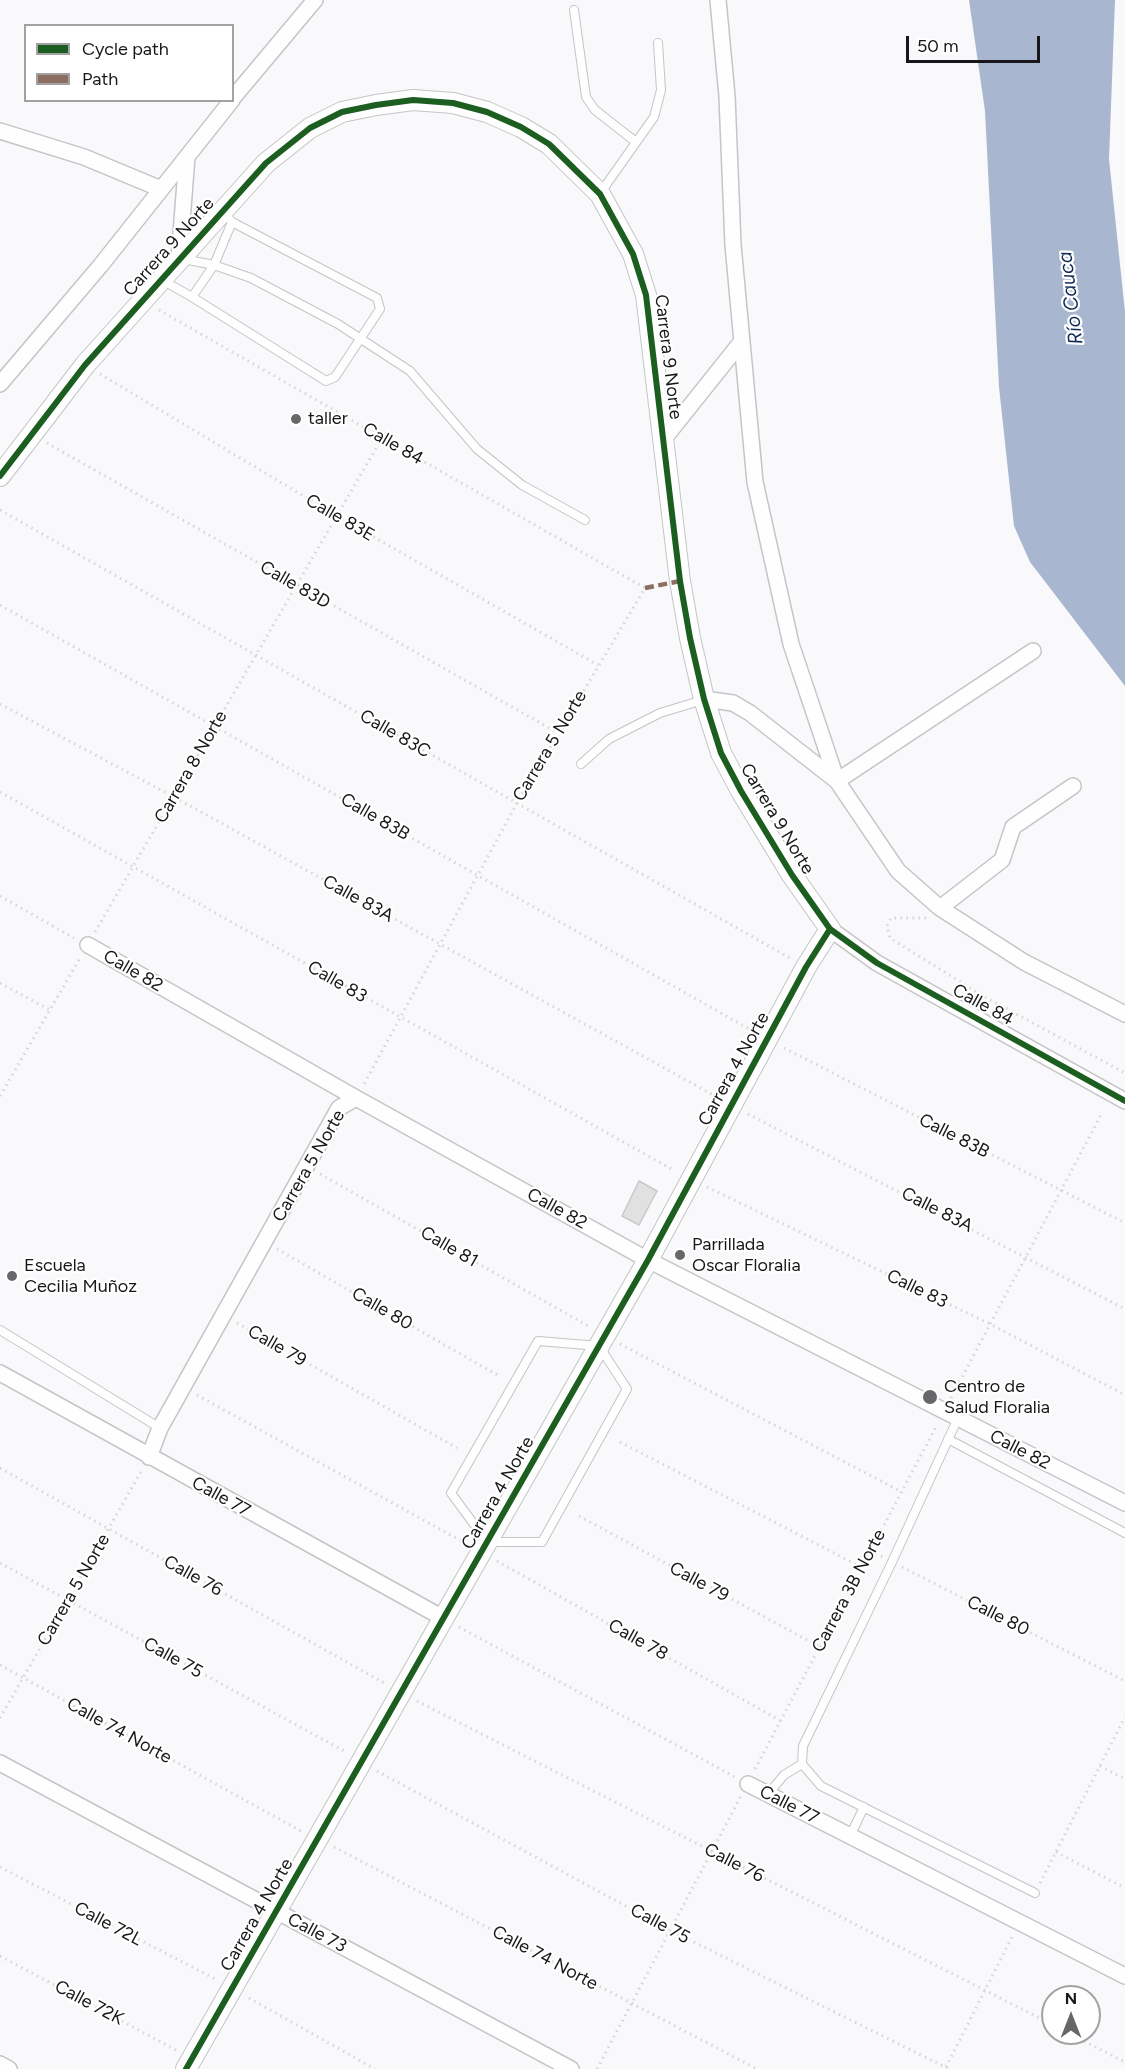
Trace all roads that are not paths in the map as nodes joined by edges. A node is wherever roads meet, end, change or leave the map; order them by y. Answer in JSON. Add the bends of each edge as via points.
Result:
{"nodes":[{"id":1,"x":315,"y":0,"type":"edge"},
{"id":2,"x":718,"y":0,"type":"edge"},
{"id":3,"x":574,"y":10,"type":"dead end"},
{"id":4,"x":658,"y":43,"type":"dead end"},
{"id":5,"x":234,"y":98,"type":"edge"},
{"id":6,"x":230,"y":102,"type":"edge"},
{"id":7,"x":0,"y":131,"type":"edge"},
{"id":8,"x":636,"y":142,"type":"junction"},
{"id":9,"x":187,"y":157,"type":"junction"},
{"id":10,"x":161,"y":189,"type":"junction"},
{"id":11,"x":600,"y":194,"type":"junction"},
{"id":12,"x":227,"y":216,"type":"junction"},
{"id":13,"x":179,"y":259,"type":"junction"},
{"id":14,"x":214,"y":265,"type":"junction"},
{"id":15,"x":161,"y":279,"type":"junction"},
{"id":16,"x":192,"y":297,"type":"junction"},
{"id":17,"x":361,"y":339,"type":"junction"},
{"id":18,"x":742,"y":341,"type":"junction"},
{"id":19,"x":0,"y":384,"type":"edge"},
{"id":20,"x":663,"y":440,"type":"junction"},
{"id":21,"x":0,"y":476,"type":"edge"},
{"id":22,"x":585,"y":520,"type":"dead end"},
{"id":23,"x":1033,"y":651,"type":"dead end"},
{"id":24,"x":704,"y":699,"type":"junction"},
{"id":25,"x":581,"y":764,"type":"dead end"},
{"id":26,"x":837,"y":781,"type":"junction"},
{"id":27,"x":1073,"y":786,"type":"dead end"},
{"id":28,"x":940,"y":908,"type":"junction"},
{"id":29,"x":830,"y":929,"type":"junction"},
{"id":30,"x":88,"y":945,"type":"road end"},
{"id":31,"x":1125,"y":1014,"type":"edge"},
{"id":32,"x":356,"y":1098,"type":"junction"},
{"id":33,"x":1125,"y":1101,"type":"edge"},
{"id":34,"x":648,"y":1260,"type":"junction"},
{"id":35,"x":0,"y":1330,"type":"edge"},
{"id":36,"x":599,"y":1346,"type":"junction"},
{"id":37,"x":0,"y":1374,"type":"edge"},
{"id":38,"x":951,"y":1415,"type":"junction"},
{"id":39,"x":160,"y":1428,"type":"junction"},
{"id":40,"x":948,"y":1439,"type":"junction"},
{"id":41,"x":149,"y":1457,"type":"junction"},
{"id":42,"x":1125,"y":1503,"type":"edge"},
{"id":43,"x":1125,"y":1533,"type":"edge"},
{"id":44,"x":491,"y":1551,"type":"junction"},
{"id":45,"x":450,"y":1622,"type":"junction"},
{"id":46,"x":0,"y":1763,"type":"edge"},
{"id":47,"x":802,"y":1764,"type":"junction"},
{"id":48,"x":748,"y":1784,"type":"road end"},
{"id":49,"x":768,"y":1794,"type":"junction"},
{"id":50,"x":864,"y":1807,"type":"junction"},
{"id":51,"x":850,"y":1836,"type":"junction"},
{"id":52,"x":1035,"y":1893,"type":"dead end"},
{"id":53,"x":276,"y":1911,"type":"junction"},
{"id":54,"x":1125,"y":1976,"type":"edge"},
{"id":55,"x":0,"y":2064,"type":"edge"},
{"id":56,"x":9,"y":2069,"type":"edge"},
{"id":57,"x":186,"y":2069,"type":"edge"},
{"id":58,"x":571,"y":2069,"type":"edge"}],
"edges":[{"from":1,"to":5,"type":"street"},
{"from":2,"to":18,"type":"street"},
{"from":3,"to":8,"type":"lane","via":[[586,97]]},
{"from":4,"to":8,"type":"lane","via":[[661,90],[654,117]]},
{"from":6,"to":9,"type":"street"},
{"from":7,"to":10,"type":"street","via":[[84,158]]},
{"from":8,"to":11,"type":"lane"},
{"from":9,"to":10,"type":"street"},
{"from":9,"to":13,"type":"street"},
{"from":10,"to":19,"type":"street"},
{"from":11,"to":12,"type":"street","name":"Carrera 9 Norte","via":[[549,144],[521,127],[453,103],[413,100],[342,112],[310,128],[266,163]]},
{"from":11,"to":20,"type":"street","name":"Carrera 9 Norte","via":[[633,254],[646,295]]},
{"from":12,"to":13,"type":"street","name":"Carrera 9 Norte"},
{"from":12,"to":14,"type":"lane"},
{"from":12,"to":17,"type":"lane","via":[[377,298],[380,309]]},
{"from":13,"to":14,"type":"lane"},
{"from":13,"to":15,"type":"street","name":"Carrera 9 Norte"},
{"from":14,"to":16,"type":"lane"},
{"from":14,"to":17,"type":"lane","via":[[250,278]]},
{"from":15,"to":16,"type":"lane"},
{"from":15,"to":21,"type":"street","name":"Carrera 9 Norte","via":[[85,365]]},
{"from":16,"to":17,"type":"lane","via":[[326,381],[335,377]]},
{"from":17,"to":22,"type":"lane","via":[[410,371],[477,449],[522,485]]},
{"from":18,"to":20,"type":"street"},
{"from":18,"to":26,"type":"street","via":[[755,482],[791,644]]},
{"from":20,"to":24,"type":"street","name":"Carrera 9 Norte","via":[[680,581]]},
{"from":23,"to":26,"type":"street"},
{"from":24,"to":25,"type":"lane","via":[[660,713],[609,739]]},
{"from":24,"to":26,"type":"street","via":[[733,704],[750,713]]},
{"from":24,"to":29,"type":"street","name":"Carrera 9 Norte","via":[[731,772],[792,875]]},
{"from":26,"to":28,"type":"street","via":[[898,871]]},
{"from":27,"to":28,"type":"street","via":[[1013,827],[1002,860]]},
{"from":28,"to":31,"type":"street","via":[[1024,962]]},
{"from":29,"to":33,"type":"street","name":"Calle 84","via":[[877,963]]},
{"from":29,"to":34,"type":"street","name":"Carrera 4 Norte"},
{"from":30,"to":32,"type":"street","name":"Calle 82"},
{"from":32,"to":34,"type":"street","name":"Calle 82"},
{"from":32,"to":39,"type":"street","name":"Carrera 5 Norte","via":[[339,1108]]},
{"from":34,"to":36,"type":"street","name":"Carrera 4 Norte"},
{"from":34,"to":38,"type":"street","name":"Calle 82"},
{"from":35,"to":39,"type":"lane"},
{"from":36,"to":44,"type":"street","name":"Carrera 4 Norte"},
{"from":36,"to":44,"type":"lane","via":[[627,1389],[542,1542]]},
{"from":36,"to":44,"type":"lane","via":[[538,1341],[452,1492]]},
{"from":37,"to":41,"type":"street","name":"Calle 77"},
{"from":38,"to":40,"type":"lane"},
{"from":38,"to":42,"type":"street","name":"Calle 82"},
{"from":39,"to":41,"type":"street","name":"Carrera 5 Norte"},
{"from":40,"to":43,"type":"lane"},
{"from":40,"to":47,"type":"lane","via":[[803,1746]]},
{"from":41,"to":45,"type":"street","name":"Calle 77"},
{"from":44,"to":45,"type":"street","name":"Carrera 4 Norte"},
{"from":45,"to":53,"type":"street","name":"Carrera 4 Norte"},
{"from":46,"to":53,"type":"street","name":"Calle 73"},
{"from":47,"to":49,"type":"lane","via":[[784,1775]]},
{"from":47,"to":50,"type":"lane","via":[[821,1786]]},
{"from":48,"to":49,"type":"street","name":"Calle 77"},
{"from":49,"to":51,"type":"street","name":"Calle 77"},
{"from":50,"to":51,"type":"lane"},
{"from":50,"to":52,"type":"lane"},
{"from":51,"to":54,"type":"street","name":"Calle 77"},
{"from":53,"to":57,"type":"street","name":"Carrera 4 Norte"},
{"from":53,"to":58,"type":"street","name":"Calle 73"},
{"from":55,"to":56,"type":"street"}]}
